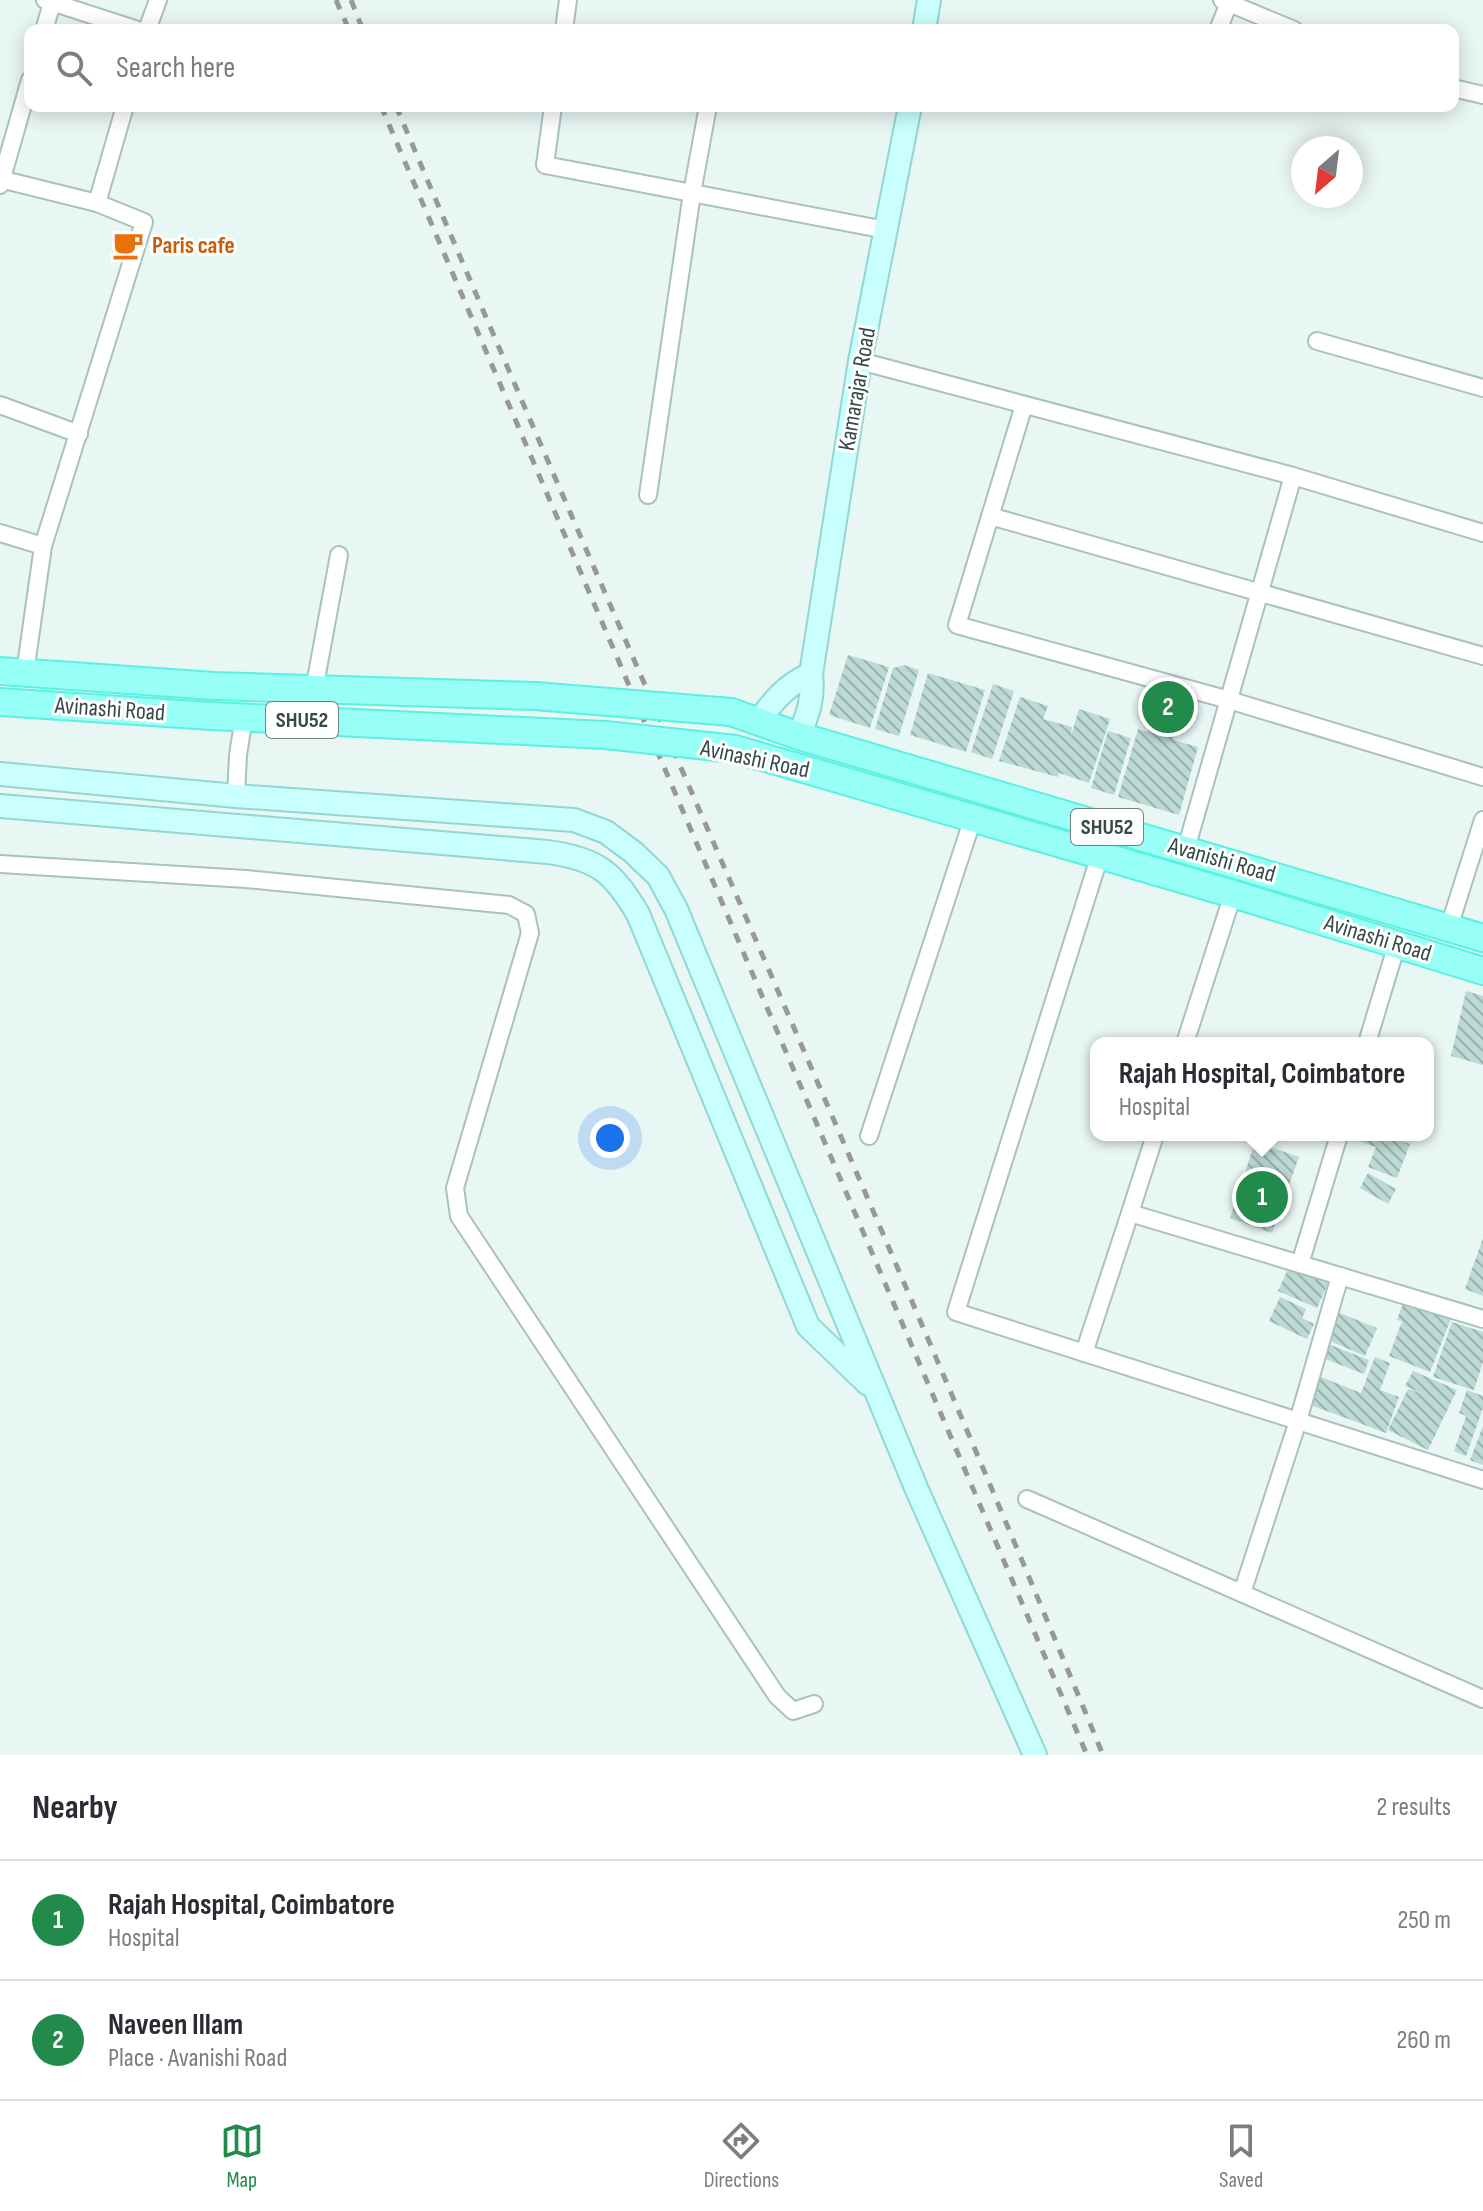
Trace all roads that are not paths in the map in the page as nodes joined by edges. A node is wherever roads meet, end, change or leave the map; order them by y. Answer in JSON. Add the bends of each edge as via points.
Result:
{"nodes":[{"id":1,"x":158,"y":0,"type":"edge"},
{"id":2,"x":568,"y":0,"type":"edge"},
{"id":3,"x":929,"y":0,"type":"edge"},
{"id":4,"x":50,"y":1,"type":"edge"},
{"id":5,"x":1226,"y":1,"type":"edge"},
{"id":6,"x":45,"y":24,"type":"edge"},
{"id":7,"x":120,"y":24,"type":"edge"},
{"id":8,"x":149,"y":24,"type":"edge"},
{"id":9,"x":565,"y":24,"type":"edge"},
{"id":10,"x":925,"y":24,"type":"edge"},
{"id":11,"x":1220,"y":24,"type":"edge"},
{"id":12,"x":1280,"y":24,"type":"edge"},
{"id":13,"x":1459,"y":89,"type":"edge"},
{"id":14,"x":1483,"y":95,"type":"edge"},
{"id":15,"x":24,"y":101,"type":"edge"},
{"id":16,"x":123,"y":112,"type":"edge"},
{"id":17,"x":552,"y":112,"type":"edge"},
{"id":18,"x":707,"y":112,"type":"edge"},
{"id":19,"x":909,"y":112,"type":"edge"},
{"id":20,"x":1,"y":181,"type":"edge"},
{"id":21,"x":692,"y":193,"type":"junction"},
{"id":22,"x":97,"y":203,"type":"junction"},
{"id":23,"x":886,"y":230,"type":"junction"},
{"id":24,"x":1317,"y":341,"type":"dead end"},
{"id":25,"x":860,"y":361,"type":"junction"},
{"id":26,"x":1483,"y":388,"type":"edge"},
{"id":27,"x":0,"y":405,"type":"edge"},
{"id":28,"x":1024,"y":405,"type":"junction"},
{"id":29,"x":79,"y":434,"type":"junction"},
{"id":30,"x":1293,"y":476,"type":"junction"},
{"id":31,"x":648,"y":495,"type":"dead end"},
{"id":32,"x":990,"y":516,"type":"junction"},
{"id":33,"x":0,"y":533,"type":"edge"},
{"id":34,"x":1483,"y":533,"type":"edge"},
{"id":35,"x":43,"y":546,"type":"junction"},
{"id":36,"x":339,"y":555,"type":"dead end"},
{"id":37,"x":1259,"y":594,"type":"junction"},
{"id":38,"x":1483,"y":656,"type":"edge"},
{"id":39,"x":12,"y":672,"type":"edge"},
{"id":40,"x":811,"y":674,"type":"junction"},
{"id":41,"x":314,"y":690,"type":"junction"},
{"id":42,"x":1229,"y":700,"type":"junction"},
{"id":43,"x":0,"y":702,"type":"edge"},
{"id":44,"x":731,"y":712,"type":"joint"},
{"id":45,"x":244,"y":717,"type":"junction"},
{"id":46,"x":758,"y":722,"type":"junction"},
{"id":47,"x":799,"y":736,"type":"junction"},
{"id":48,"x":0,"y":774,"type":"edge"},
{"id":49,"x":1483,"y":777,"type":"edge"},
{"id":50,"x":236,"y":796,"type":"junction"},
{"id":51,"x":0,"y":806,"type":"edge"},
{"id":52,"x":973,"y":818,"type":"junction"},
{"id":53,"x":1483,"y":820,"type":"edge"},
{"id":54,"x":1131,"y":834,"type":"junction"},
{"id":55,"x":1186,"y":849,"type":"junction"},
{"id":56,"x":1112,"y":858,"type":"junction"},
{"id":57,"x":0,"y":864,"type":"edge"},
{"id":58,"x":1284,"y":878,"type":"junction"},
{"id":59,"x":1233,"y":894,"type":"junction"},
{"id":60,"x":1275,"y":907,"type":"junction"},
{"id":61,"x":1449,"y":927,"type":"junction"},
{"id":62,"x":1483,"y":938,"type":"edge"},
{"id":63,"x":1397,"y":944,"type":"junction"},
{"id":64,"x":1483,"y":971,"type":"edge"},
{"id":65,"x":1187,"y":1037,"type":"edge"},
{"id":66,"x":1369,"y":1037,"type":"edge"},
{"id":67,"x":869,"y":1136,"type":"dead end"},
{"id":68,"x":1153,"y":1141,"type":"edge"},
{"id":69,"x":1337,"y":1141,"type":"edge"},
{"id":70,"x":1130,"y":1213,"type":"junction"},
{"id":71,"x":1300,"y":1264,"type":"junction"},
{"id":72,"x":1340,"y":1276,"type":"junction"},
{"id":73,"x":1483,"y":1319,"type":"edge"},
{"id":74,"x":1084,"y":1353,"type":"junction"},
{"id":75,"x":875,"y":1391,"type":"junction"},
{"id":76,"x":1298,"y":1421,"type":"junction"},
{"id":77,"x":1483,"y":1480,"type":"edge"},
{"id":78,"x":1027,"y":1499,"type":"dead end"},
{"id":79,"x":1242,"y":1593,"type":"junction"},
{"id":80,"x":1483,"y":1699,"type":"edge"},
{"id":81,"x":814,"y":1704,"type":"dead end"},
{"id":82,"x":1035,"y":1755,"type":"edge"}],
"edges":[{"from":1,"to":8,"type":"street"},
{"from":2,"to":9,"type":"street"},
{"from":3,"to":10,"type":"main road"},
{"from":4,"to":6,"type":"street"},
{"from":4,"to":7,"type":"street"},
{"from":5,"to":11,"type":"street"},
{"from":5,"to":12,"type":"street"},
{"from":13,"to":14,"type":"street"},
{"from":15,"to":20,"type":"street"},
{"from":16,"to":22,"type":"street"},
{"from":17,"to":21,"type":"street","via":[[545,165]]},
{"from":18,"to":21,"type":"street"},
{"from":19,"to":23,"type":"main road","name":"Kamarajar Road"},
{"from":20,"to":22,"type":"street"},
{"from":21,"to":23,"type":"street"},
{"from":21,"to":31,"type":"street"},
{"from":22,"to":29,"type":"street","via":[[144,222]]},
{"from":23,"to":25,"type":"main road","name":"Kamarajar Road"},
{"from":24,"to":26,"type":"street"},
{"from":25,"to":28,"type":"street"},
{"from":25,"to":40,"type":"main road","name":"Kamarajar Road"},
{"from":27,"to":29,"type":"street"},
{"from":28,"to":30,"type":"street"},
{"from":28,"to":32,"type":"street"},
{"from":29,"to":35,"type":"street"},
{"from":30,"to":34,"type":"street"},
{"from":30,"to":37,"type":"street"},
{"from":32,"to":37,"type":"street"},
{"from":32,"to":42,"type":"street","via":[[957,625]]},
{"from":33,"to":35,"type":"street"},
{"from":35,"to":39,"type":"street"},
{"from":36,"to":41,"type":"street"},
{"from":37,"to":38,"type":"street"},
{"from":37,"to":42,"type":"street"},
{"from":39,"to":41,"type":"main road","name":"Avinashi Road","number":"SHU52"},
{"from":40,"to":46,"type":"main road","via":[[780,693]]},
{"from":40,"to":47,"type":"main road","name":"Kamarajar Road","via":[[811,707]]},
{"from":41,"to":44,"type":"main road","name":"Avinashi Road","number":"SHU52","bridge":true,"via":[[535,696]]},
{"from":42,"to":49,"type":"street"},
{"from":42,"to":55,"type":"street"},
{"from":43,"to":45,"type":"main road","name":"Avinashi Road","number":"SHU52"},
{"from":44,"to":46,"type":"main road","name":"Avanishi Road","number":"SHU52"},
{"from":45,"to":50,"type":"street"},
{"from":45,"to":52,"type":"main road","name":"Avinashi Road","number":"SHU52","bridge":true,"via":[[605,735],[735,749]]},
{"from":46,"to":47,"type":"main road","name":"Avanishi Road","number":"SHU52"},
{"from":47,"to":54,"type":"main road","name":"Avanishi Road","number":"SHU52"},
{"from":48,"to":50,"type":"main road"},
{"from":50,"to":75,"type":"main road","via":[[574,820],[606,832],[633,852],[658,876],[676,909]]},
{"from":51,"to":75,"type":"main road","via":[[548,852],[600,867],[620,884],[638,914],[808,1326]]},
{"from":52,"to":56,"type":"main road","name":"Avinashi Road","number":"SHU52"},
{"from":52,"to":67,"type":"street"},
{"from":53,"to":61,"type":"street"},
{"from":54,"to":55,"type":"main road","name":"Avanishi Road","number":"SHU52"},
{"from":54,"to":56,"type":"main road"},
{"from":55,"to":58,"type":"main road","name":"Avanishi Road","number":"SHU52"},
{"from":56,"to":59,"type":"main road","name":"Avinashi Road","number":"SHU52"},
{"from":56,"to":74,"type":"street","via":[[956,1312]]},
{"from":57,"to":81,"type":"street","via":[[261,880],[509,905],[526,914],[530,933],[455,1188],[459,1216],[777,1696],[793,1711]]},
{"from":58,"to":60,"type":"main road"},
{"from":58,"to":61,"type":"main road","name":"Avanishi Road","number":"SHU52"},
{"from":59,"to":60,"type":"main road","name":"Avinashi Road","number":"SHU52"},
{"from":59,"to":65,"type":"street"},
{"from":60,"to":63,"type":"main road","name":"Avinashi Road","number":"SHU52"},
{"from":61,"to":62,"type":"main road","name":"Avanishi Road","number":"SHU52"},
{"from":63,"to":64,"type":"main road","name":"Avinashi Road","number":"SHU52"},
{"from":63,"to":66,"type":"street"},
{"from":68,"to":70,"type":"street"},
{"from":69,"to":71,"type":"street"},
{"from":70,"to":71,"type":"street"},
{"from":70,"to":74,"type":"street"},
{"from":71,"to":72,"type":"street"},
{"from":72,"to":73,"type":"street"},
{"from":72,"to":76,"type":"street"},
{"from":74,"to":76,"type":"street"},
{"from":75,"to":82,"type":"main road"},
{"from":76,"to":77,"type":"street"},
{"from":76,"to":79,"type":"street"},
{"from":78,"to":79,"type":"street"},
{"from":79,"to":80,"type":"street"}]}
